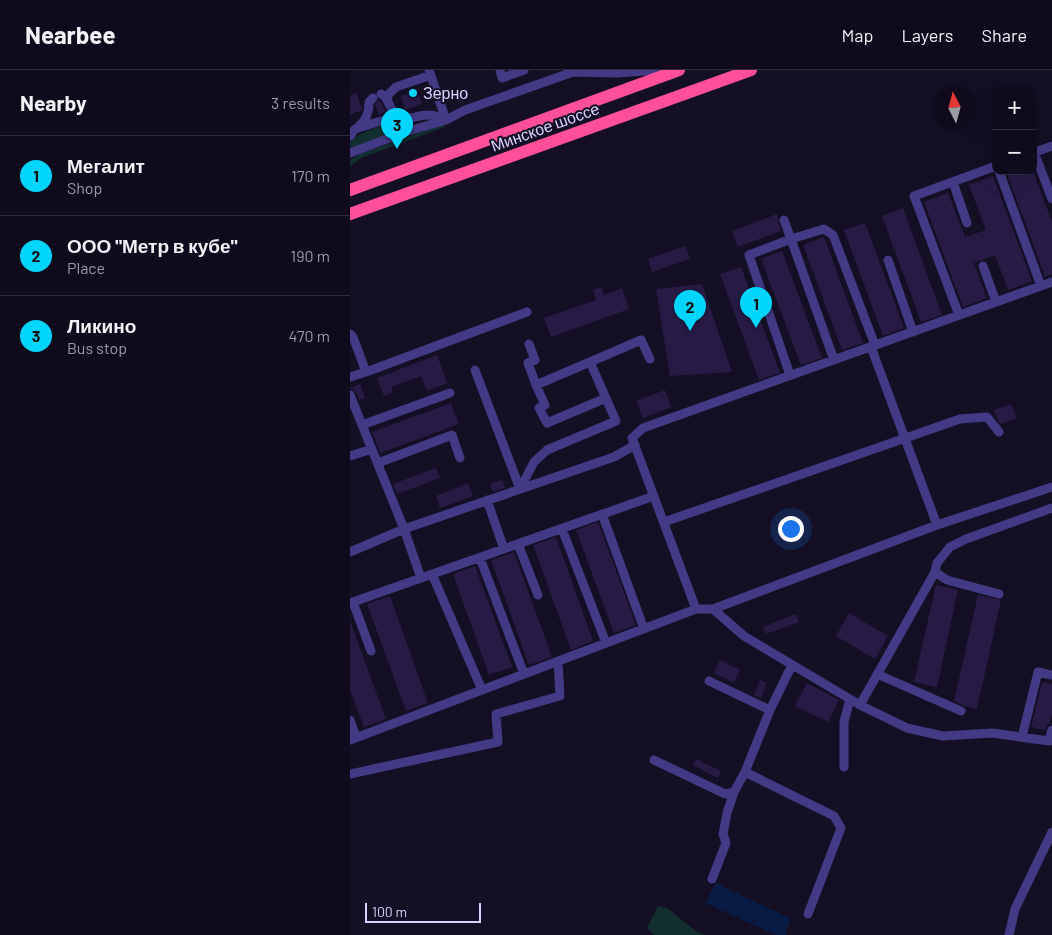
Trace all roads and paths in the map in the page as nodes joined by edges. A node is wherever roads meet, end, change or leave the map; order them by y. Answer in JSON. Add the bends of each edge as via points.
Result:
{"nodes":[{"id":1,"x":500,"y":70,"type":"edge"},
{"id":2,"x":524,"y":70,"type":"edge"},
{"id":3,"x":661,"y":70,"type":"edge"},
{"id":4,"x":679,"y":70,"type":"edge"},
{"id":5,"x":751,"y":70,"type":"edge"},
{"id":6,"x":573,"y":71,"type":"edge"},
{"id":7,"x":430,"y":72,"type":"edge"},
{"id":8,"x":530,"y":87,"type":"junction"},
{"id":9,"x":380,"y":96,"type":"junction"},
{"id":10,"x":397,"y":116,"type":"junction"},
{"id":11,"x":446,"y":120,"type":"junction"},
{"id":12,"x":352,"y":132,"type":"edge"},
{"id":13,"x":1052,"y":146,"type":"edge"},
{"id":14,"x":1037,"y":151,"type":"edge"},
{"id":15,"x":350,"y":153,"type":"edge"},
{"id":16,"x":1037,"y":160,"type":"edge"},
{"id":17,"x":992,"y":167,"type":"edge"},
{"id":18,"x":1000,"y":175,"type":"edge"},
{"id":19,"x":953,"y":182,"type":"junction"},
{"id":20,"x":350,"y":190,"type":"edge"},
{"id":21,"x":1052,"y":199,"type":"edge"},
{"id":22,"x":350,"y":214,"type":"edge"},
{"id":23,"x":784,"y":220,"type":"dead end"},
{"id":24,"x":967,"y":223,"type":"dead end"},
{"id":25,"x":791,"y":239,"type":"junction"},
{"id":26,"x":888,"y":260,"type":"dead end"},
{"id":27,"x":983,"y":266,"type":"dead end"},
{"id":28,"x":1052,"y":282,"type":"edge"},
{"id":29,"x":1041,"y":286,"type":"junction"},
{"id":30,"x":996,"y":302,"type":"junction"},
{"id":31,"x":528,"y":312,"type":"dead end"},
{"id":32,"x":959,"y":315,"type":"junction"},
{"id":33,"x":913,"y":332,"type":"junction"},
{"id":34,"x":350,"y":334,"type":"edge"},
{"id":35,"x":529,"y":344,"type":"dead end"},
{"id":36,"x":873,"y":346,"type":"junction"},
{"id":37,"x":650,"y":359,"type":"dead end"},
{"id":38,"x":834,"y":360,"type":"junction"},
{"id":39,"x":590,"y":362,"type":"junction"},
{"id":40,"x":475,"y":370,"type":"dead end"},
{"id":41,"x":366,"y":372,"type":"junction"},
{"id":42,"x":790,"y":376,"type":"junction"},
{"id":43,"x":350,"y":377,"type":"edge"},
{"id":44,"x":536,"y":385,"type":"junction"},
{"id":45,"x":450,"y":393,"type":"dead end"},
{"id":46,"x":350,"y":395,"type":"edge"},
{"id":47,"x":606,"y":398,"type":"junction"},
{"id":48,"x":362,"y":425,"type":"junction"},
{"id":49,"x":999,"y":432,"type":"dead end"},
{"id":50,"x":905,"y":438,"type":"junction"},
{"id":51,"x":635,"y":445,"type":"junction"},
{"id":52,"x":372,"y":449,"type":"junction"},
{"id":53,"x":350,"y":456,"type":"edge"},
{"id":54,"x":460,"y":458,"type":"dead end"},
{"id":55,"x":378,"y":463,"type":"junction"},
{"id":56,"x":1052,"y":487,"type":"edge"},
{"id":57,"x":520,"y":489,"type":"junction"},
{"id":58,"x":654,"y":496,"type":"junction"},
{"id":59,"x":488,"y":500,"type":"junction"},
{"id":60,"x":1052,"y":508,"type":"edge"},
{"id":61,"x":602,"y":514,"type":"junction"},
{"id":62,"x":664,"y":522,"type":"junction"},
{"id":63,"x":936,"y":525,"type":"junction"},
{"id":64,"x":404,"y":529,"type":"junction"},
{"id":65,"x":562,"y":529,"type":"junction"},
{"id":66,"x":518,"y":544,"type":"junction"},
{"id":67,"x":504,"y":549,"type":"junction"},
{"id":68,"x":350,"y":552,"type":"edge"},
{"id":69,"x":480,"y":558,"type":"junction"},
{"id":70,"x":935,"y":572,"type":"junction"},
{"id":71,"x":432,"y":574,"type":"junction"},
{"id":72,"x":421,"y":578,"type":"junction"},
{"id":73,"x":999,"y":594,"type":"dead end"},
{"id":74,"x":538,"y":595,"type":"dead end"},
{"id":75,"x":352,"y":603,"type":"edge"},
{"id":76,"x":696,"y":609,"type":"junction"},
{"id":77,"x":713,"y":609,"type":"junction"},
{"id":78,"x":644,"y":629,"type":"junction"},
{"id":79,"x":606,"y":643,"type":"junction"},
{"id":80,"x":371,"y":651,"type":"dead end"},
{"id":81,"x":558,"y":661,"type":"junction"},
{"id":82,"x":792,"y":665,"type":"junction"},
{"id":83,"x":524,"y":674,"type":"junction"},
{"id":84,"x":878,"y":674,"type":"junction"},
{"id":85,"x":1052,"y":675,"type":"edge"},
{"id":86,"x":709,"y":681,"type":"dead end"},
{"id":87,"x":482,"y":690,"type":"junction"},
{"id":88,"x":850,"y":699,"type":"junction"},
{"id":89,"x":860,"y":705,"type":"junction"},
{"id":90,"x":770,"y":710,"type":"junction"},
{"id":91,"x":961,"y":711,"type":"dead end"},
{"id":92,"x":350,"y":720,"type":"edge"},
{"id":93,"x":1052,"y":730,"type":"edge"},
{"id":94,"x":1022,"y":737,"type":"junction"},
{"id":95,"x":353,"y":738,"type":"edge"},
{"id":96,"x":654,"y":760,"type":"dead end"},
{"id":97,"x":844,"y":767,"type":"dead end"},
{"id":98,"x":745,"y":772,"type":"junction"},
{"id":99,"x":350,"y":774,"type":"edge"},
{"id":100,"x":734,"y":792,"type":"junction"},
{"id":101,"x":1052,"y":832,"type":"edge"},
{"id":102,"x":712,"y":879,"type":"dead end"},
{"id":103,"x":808,"y":914,"type":"dead end"},
{"id":104,"x":1009,"y":935,"type":"edge"}],
"edges":[{"from":1,"to":2,"type":"street","via":[[502,78]]},
{"from":2,"to":8,"type":"street"},
{"from":3,"to":6,"type":"street"},
{"from":4,"to":20,"type":"highway","name":"Минское шоссе"},
{"from":5,"to":22,"type":"highway","name":"Минское шоссе"},
{"from":6,"to":8,"type":"street"},
{"from":7,"to":9,"type":"street"},
{"from":7,"to":11,"type":"street"},
{"from":8,"to":11,"type":"street"},
{"from":9,"to":10,"type":"street"},
{"from":9,"to":12,"type":"street","via":[[369,102],[366,118]]},
{"from":10,"to":11,"type":"street","via":[[408,119],[432,115]]},
{"from":10,"to":12,"type":"street"},
{"from":11,"to":15,"type":"street"},
{"from":13,"to":14,"type":"street"},
{"from":16,"to":21,"type":"street"},
{"from":17,"to":19,"type":"street"},
{"from":18,"to":29,"type":"street"},
{"from":19,"to":24,"type":"street"},
{"from":19,"to":32,"type":"street","via":[[914,196]]},
{"from":23,"to":25,"type":"street"},
{"from":25,"to":36,"type":"street","via":[[824,229],[833,235]]},
{"from":25,"to":38,"type":"street"},
{"from":25,"to":42,"type":"street","via":[[749,255]]},
{"from":26,"to":33,"type":"street"},
{"from":27,"to":30,"type":"street"},
{"from":28,"to":29,"type":"street"},
{"from":29,"to":30,"type":"street"},
{"from":30,"to":32,"type":"street"},
{"from":31,"to":41,"type":"street"},
{"from":32,"to":33,"type":"street"},
{"from":33,"to":36,"type":"street"},
{"from":34,"to":41,"type":"street"},
{"from":35,"to":44,"type":"street","via":[[535,360],[528,363]]},
{"from":36,"to":38,"type":"street"},
{"from":36,"to":50,"type":"street"},
{"from":37,"to":39,"type":"street","via":[[641,340]]},
{"from":38,"to":42,"type":"street"},
{"from":39,"to":44,"type":"street"},
{"from":39,"to":47,"type":"street"},
{"from":40,"to":57,"type":"street"},
{"from":41,"to":43,"type":"street"},
{"from":42,"to":51,"type":"street","via":[[643,428],[632,438]]},
{"from":44,"to":47,"type":"street","via":[[545,405],[539,408],[547,423]]},
{"from":45,"to":48,"type":"street"},
{"from":46,"to":48,"type":"street"},
{"from":47,"to":57,"type":"street","via":[[616,420],[547,450],[534,462]]},
{"from":48,"to":52,"type":"street"},
{"from":49,"to":50,"type":"street","via":[[987,417],[960,419]]},
{"from":50,"to":62,"type":"street"},
{"from":50,"to":63,"type":"street"},
{"from":51,"to":57,"type":"street","via":[[614,457]]},
{"from":51,"to":58,"type":"street"},
{"from":52,"to":53,"type":"street"},
{"from":52,"to":55,"type":"street"},
{"from":54,"to":55,"type":"street","via":[[452,435]]},
{"from":55,"to":64,"type":"street"},
{"from":56,"to":63,"type":"street"},
{"from":57,"to":59,"type":"street"},
{"from":58,"to":61,"type":"street"},
{"from":58,"to":62,"type":"street"},
{"from":59,"to":64,"type":"street"},
{"from":59,"to":67,"type":"street"},
{"from":60,"to":70,"type":"street","via":[[950,547],[937,563]]},
{"from":61,"to":65,"type":"street"},
{"from":61,"to":78,"type":"street"},
{"from":62,"to":76,"type":"street"},
{"from":63,"to":77,"type":"street"},
{"from":64,"to":68,"type":"street"},
{"from":64,"to":72,"type":"street"},
{"from":65,"to":66,"type":"street"},
{"from":65,"to":79,"type":"street"},
{"from":66,"to":67,"type":"street"},
{"from":66,"to":74,"type":"street"},
{"from":67,"to":69,"type":"street"},
{"from":69,"to":71,"type":"street"},
{"from":69,"to":83,"type":"street"},
{"from":70,"to":73,"type":"street","via":[[947,580]]},
{"from":70,"to":84,"type":"street"},
{"from":71,"to":72,"type":"street"},
{"from":71,"to":87,"type":"street"},
{"from":72,"to":75,"type":"street"},
{"from":75,"to":80,"type":"street"},
{"from":76,"to":77,"type":"street"},
{"from":76,"to":78,"type":"street"},
{"from":77,"to":82,"type":"street","via":[[744,636]]},
{"from":78,"to":79,"type":"street"},
{"from":79,"to":81,"type":"street"},
{"from":81,"to":83,"type":"street"},
{"from":81,"to":99,"type":"street","via":[[560,696],[496,714],[498,742]]},
{"from":82,"to":88,"type":"street"},
{"from":82,"to":90,"type":"street"},
{"from":83,"to":87,"type":"street"},
{"from":84,"to":89,"type":"street"},
{"from":84,"to":91,"type":"street"},
{"from":85,"to":94,"type":"street","via":[[1038,672]]},
{"from":86,"to":90,"type":"street"},
{"from":87,"to":95,"type":"street"},
{"from":88,"to":89,"type":"street"},
{"from":88,"to":97,"type":"street","via":[[844,722]]},
{"from":89,"to":94,"type":"street","via":[[907,728],[944,736],[992,733]]},
{"from":90,"to":98,"type":"street"},
{"from":92,"to":95,"type":"street"},
{"from":93,"to":94,"type":"street","via":[[1049,741]]},
{"from":96,"to":100,"type":"street","via":[[725,794]]},
{"from":98,"to":100,"type":"street"},
{"from":98,"to":103,"type":"street","via":[[834,816],[841,828]]},
{"from":100,"to":102,"type":"street","via":[[723,834],[726,843]]},
{"from":101,"to":104,"type":"street","via":[[1015,910]]}]}
